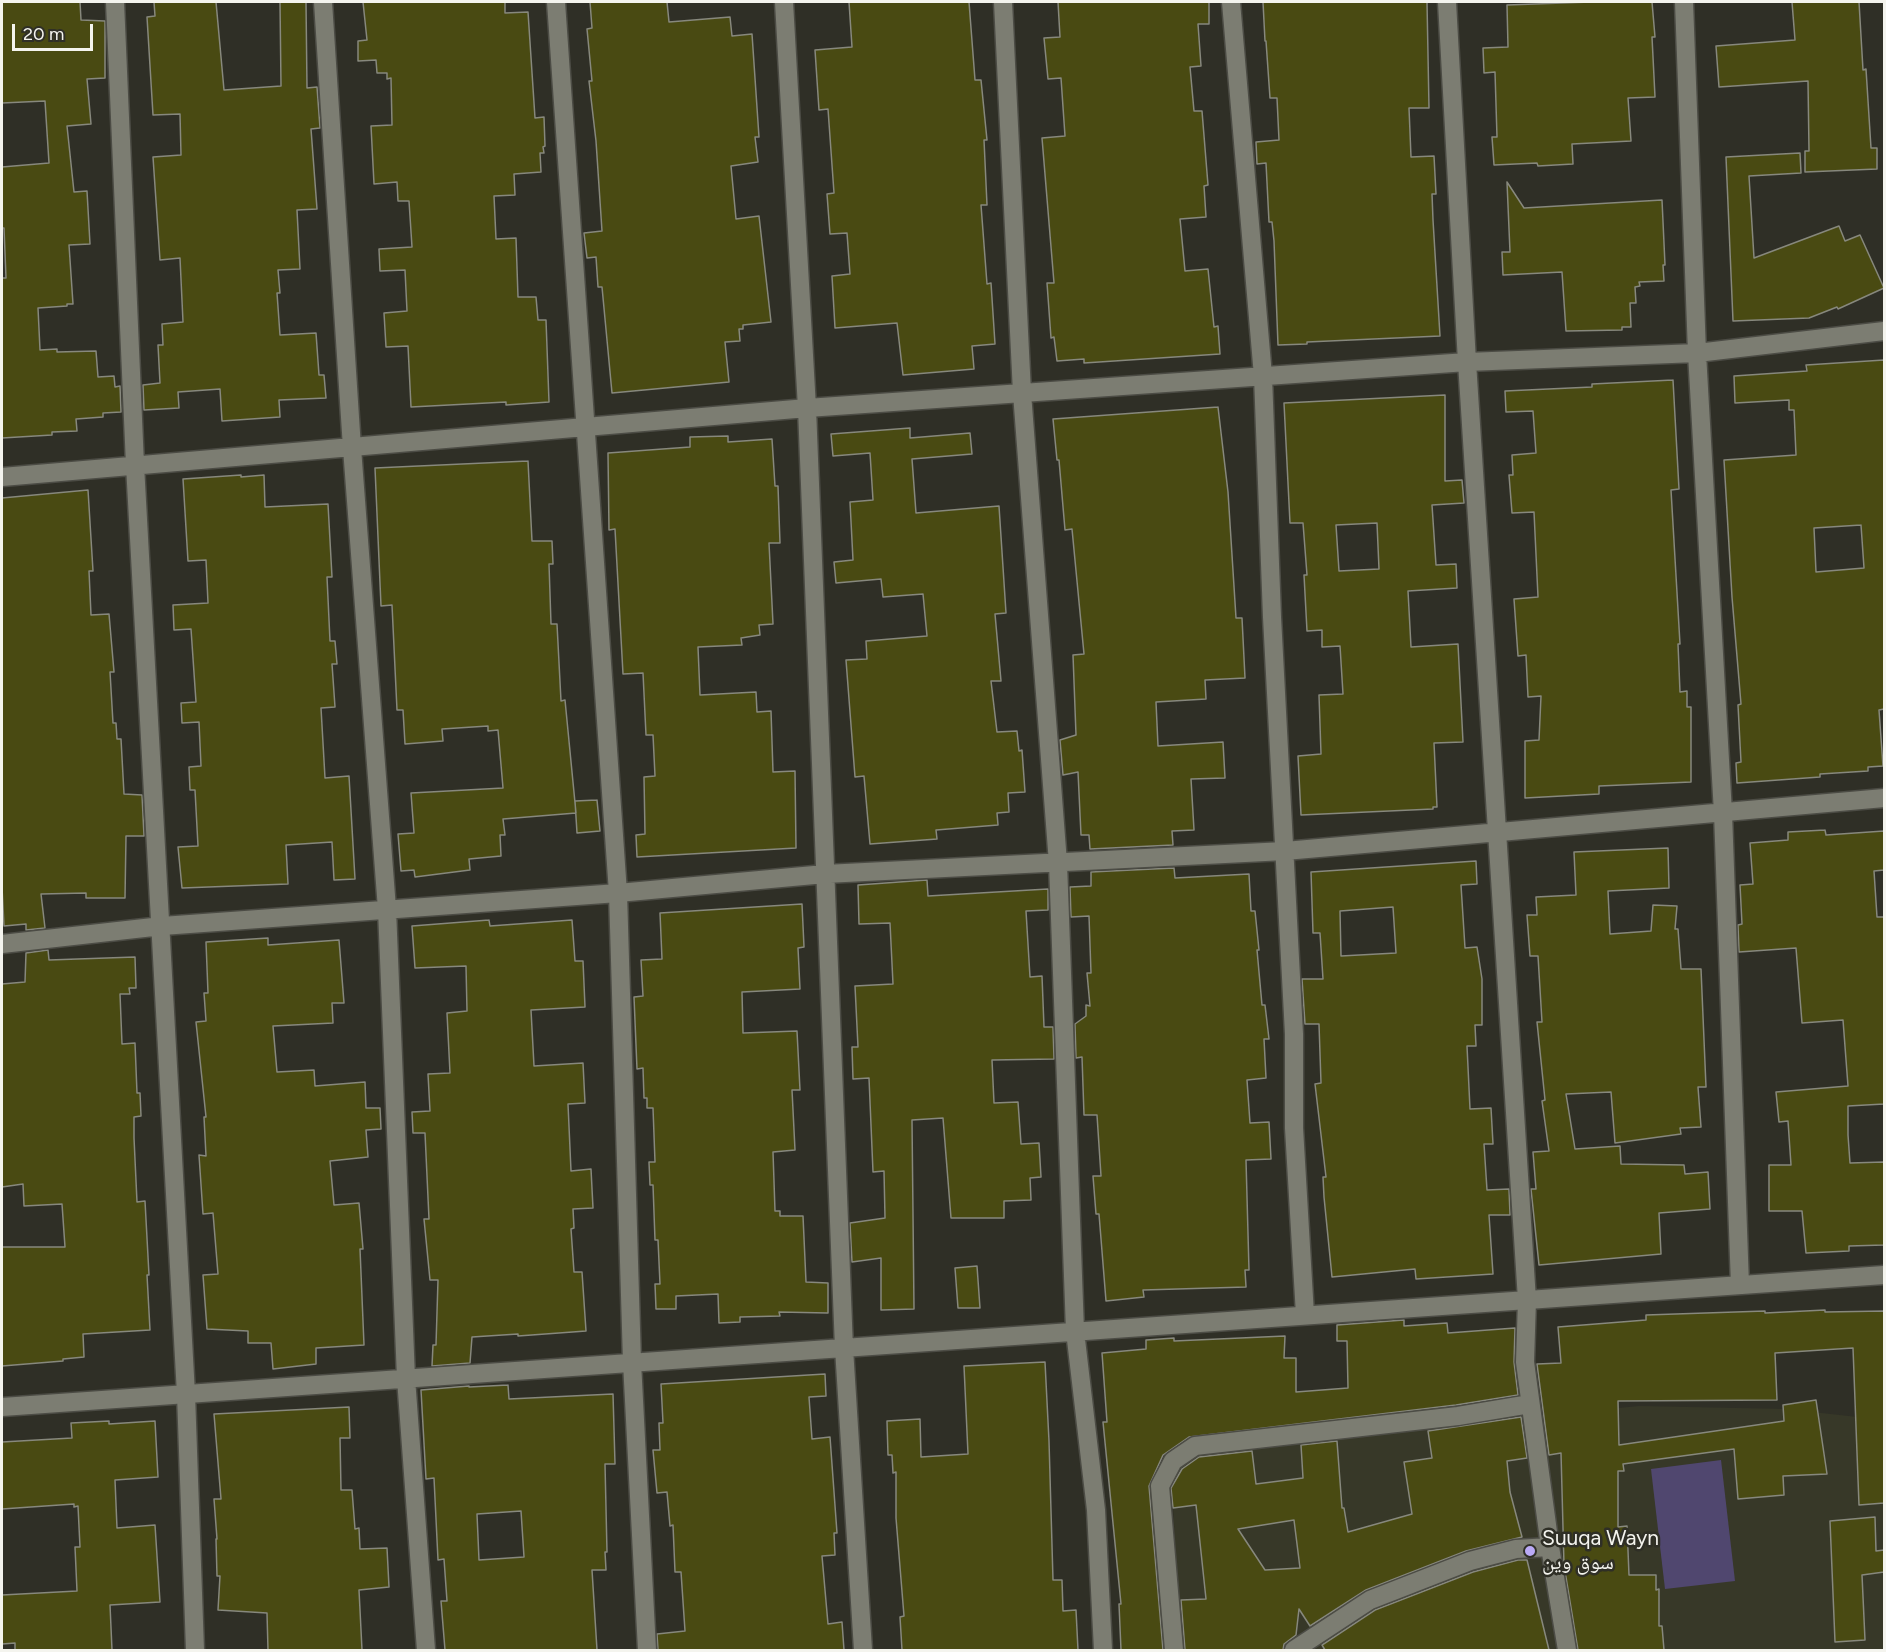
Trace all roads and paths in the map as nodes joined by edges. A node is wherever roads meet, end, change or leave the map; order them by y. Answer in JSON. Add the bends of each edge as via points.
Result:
{"nodes":[{"id":1,"x":115,"y":2,"type":"edge"},
{"id":2,"x":322,"y":2,"type":"edge"},
{"id":3,"x":556,"y":2,"type":"edge"},
{"id":4,"x":784,"y":2,"type":"edge"},
{"id":5,"x":1003,"y":2,"type":"edge"},
{"id":6,"x":1231,"y":2,"type":"edge"},
{"id":7,"x":1447,"y":2,"type":"edge"},
{"id":8,"x":1684,"y":2,"type":"edge"},
{"id":9,"x":1884,"y":331,"type":"edge"},
{"id":10,"x":1696,"y":353,"type":"junction"},
{"id":11,"x":1467,"y":362,"type":"junction"},
{"id":12,"x":1263,"y":376,"type":"junction"},
{"id":13,"x":1022,"y":393,"type":"junction"},
{"id":14,"x":807,"y":408,"type":"junction"},
{"id":15,"x":586,"y":427,"type":"junction"},
{"id":16,"x":352,"y":448,"type":"junction"},
{"id":17,"x":135,"y":465,"type":"junction"},
{"id":18,"x":2,"y":477,"type":"edge"},
{"id":19,"x":1884,"y":798,"type":"edge"},
{"id":20,"x":1723,"y":813,"type":"junction"},
{"id":21,"x":1496,"y":832,"type":"junction"},
{"id":22,"x":1285,"y":851,"type":"junction"},
{"id":23,"x":1058,"y":863,"type":"junction"},
{"id":24,"x":825,"y":874,"type":"junction"},
{"id":25,"x":618,"y":893,"type":"junction"},
{"id":26,"x":387,"y":909,"type":"junction"},
{"id":27,"x":162,"y":926,"type":"junction"},
{"id":28,"x":2,"y":944,"type":"edge"},
{"id":29,"x":1884,"y":1275,"type":"edge"},
{"id":30,"x":1740,"y":1285,"type":"junction"},
{"id":31,"x":1527,"y":1300,"type":"junction"},
{"id":32,"x":1305,"y":1315,"type":"junction"},
{"id":33,"x":1075,"y":1331,"type":"junction"},
{"id":34,"x":844,"y":1348,"type":"junction"},
{"id":35,"x":632,"y":1362,"type":"junction"},
{"id":36,"x":406,"y":1378,"type":"junction"},
{"id":37,"x":186,"y":1394,"type":"junction"},
{"id":38,"x":1530,"y":1404,"type":"junction"},
{"id":39,"x":2,"y":1407,"type":"edge"},
{"id":40,"x":1550,"y":1547,"type":"junction"},
{"id":41,"x":195,"y":1650,"type":"edge"},
{"id":42,"x":426,"y":1650,"type":"edge"},
{"id":43,"x":646,"y":1650,"type":"edge"},
{"id":44,"x":863,"y":1650,"type":"edge"},
{"id":45,"x":1103,"y":1650,"type":"edge"},
{"id":46,"x":1174,"y":1650,"type":"edge"},
{"id":47,"x":1294,"y":1650,"type":"edge"},
{"id":48,"x":1567,"y":1650,"type":"edge"}],
"edges":[{"from":1,"to":17,"type":"street"},
{"from":2,"to":16,"type":"street"},
{"from":3,"to":15,"type":"street"},
{"from":4,"to":14,"type":"street"},
{"from":5,"to":13,"type":"street"},
{"from":6,"to":12,"type":"street"},
{"from":7,"to":11,"type":"street"},
{"from":8,"to":10,"type":"street"},
{"from":9,"to":10,"type":"street"},
{"from":10,"to":11,"type":"street"},
{"from":10,"to":20,"type":"street"},
{"from":11,"to":12,"type":"street"},
{"from":11,"to":21,"type":"street"},
{"from":12,"to":13,"type":"street"},
{"from":12,"to":22,"type":"street"},
{"from":13,"to":14,"type":"street"},
{"from":13,"to":23,"type":"street"},
{"from":14,"to":15,"type":"street"},
{"from":14,"to":24,"type":"street"},
{"from":15,"to":16,"type":"street"},
{"from":15,"to":25,"type":"street"},
{"from":16,"to":17,"type":"street"},
{"from":16,"to":26,"type":"street"},
{"from":17,"to":18,"type":"street"},
{"from":17,"to":27,"type":"street"},
{"from":19,"to":20,"type":"street"},
{"from":20,"to":21,"type":"street"},
{"from":20,"to":30,"type":"street"},
{"from":21,"to":22,"type":"street"},
{"from":21,"to":31,"type":"street"},
{"from":22,"to":23,"type":"street"},
{"from":22,"to":32,"type":"street"},
{"from":23,"to":24,"type":"street"},
{"from":23,"to":33,"type":"street"},
{"from":24,"to":25,"type":"street"},
{"from":24,"to":34,"type":"street"},
{"from":25,"to":26,"type":"street"},
{"from":25,"to":35,"type":"street"},
{"from":26,"to":27,"type":"street"},
{"from":26,"to":36,"type":"street"},
{"from":27,"to":28,"type":"street"},
{"from":27,"to":37,"type":"street"},
{"from":29,"to":30,"type":"street"},
{"from":30,"to":31,"type":"street"},
{"from":31,"to":32,"type":"street"},
{"from":31,"to":38,"type":"street","via":[[1525,1362]]},
{"from":32,"to":33,"type":"street"},
{"from":33,"to":34,"type":"street"},
{"from":33,"to":45,"type":"street","via":[[1095,1510]]},
{"from":34,"to":35,"type":"street"},
{"from":34,"to":44,"type":"street"},
{"from":35,"to":36,"type":"street"},
{"from":35,"to":43,"type":"street"},
{"from":36,"to":37,"type":"street"},
{"from":36,"to":42,"type":"street"},
{"from":37,"to":39,"type":"street"},
{"from":37,"to":41,"type":"street"},
{"from":38,"to":40,"type":"street"},
{"from":38,"to":46,"type":"street","via":[[1195,1446],[1173,1461],[1160,1486]]},
{"from":40,"to":47,"type":"street","via":[[1516,1549],[1470,1561],[1370,1600]]},
{"from":40,"to":48,"type":"street"}]}
